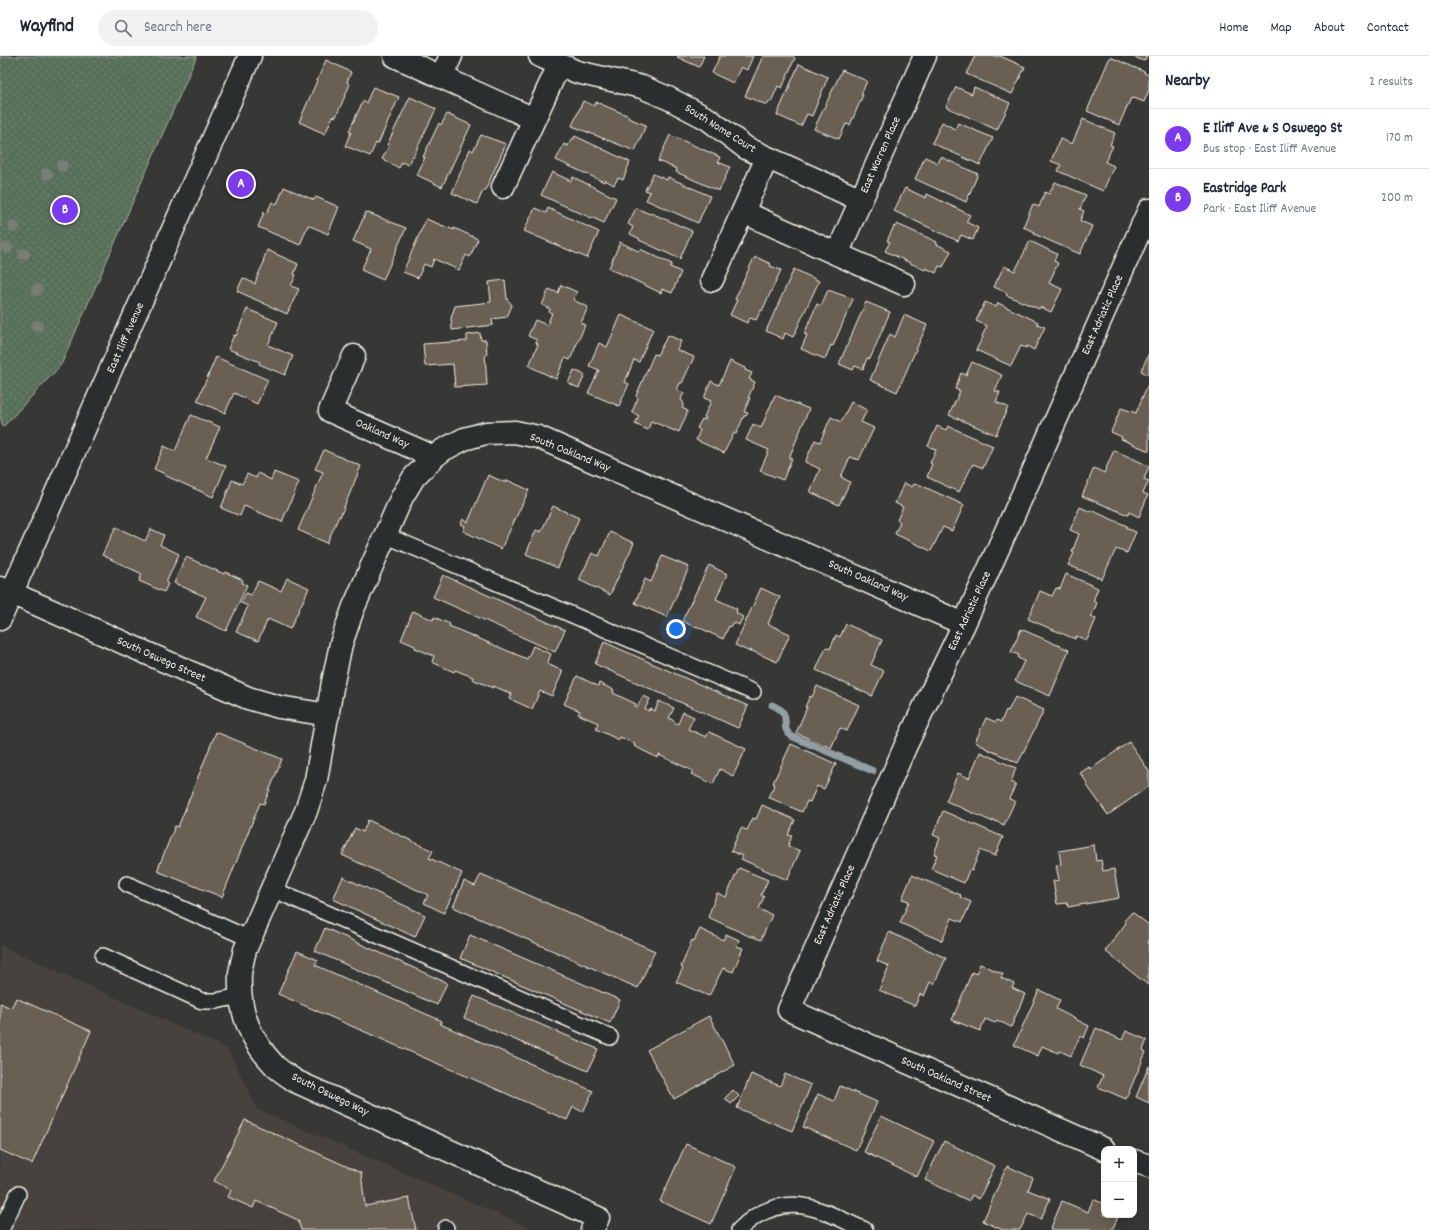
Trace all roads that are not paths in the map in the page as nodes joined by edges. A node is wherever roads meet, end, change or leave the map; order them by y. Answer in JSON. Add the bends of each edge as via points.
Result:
{"nodes":[{"id":1,"x":250,"y":56,"type":"edge"},
{"id":2,"x":394,"y":56,"type":"edge"},
{"id":3,"x":451,"y":56,"type":"edge"},
{"id":4,"x":925,"y":56,"type":"edge"},
{"id":5,"x":549,"y":60,"type":"edge"},
{"id":6,"x":441,"y":77,"type":"junction"},
{"id":7,"x":534,"y":119,"type":"junction"},
{"id":8,"x":767,"y":158,"type":"junction"},
{"id":9,"x":503,"y":187,"type":"dead end"},
{"id":10,"x":861,"y":200,"type":"junction"},
{"id":11,"x":1149,"y":210,"type":"edge"},
{"id":12,"x":743,"y":212,"type":"junction"},
{"id":13,"x":837,"y":254,"type":"junction"},
{"id":14,"x":712,"y":280,"type":"dead end"},
{"id":15,"x":904,"y":284,"type":"dead end"},
{"id":16,"x":354,"y":356,"type":"dead end"},
{"id":17,"x":434,"y":457,"type":"junction"},
{"id":18,"x":385,"y":535,"type":"junction"},
{"id":19,"x":6,"y":590,"type":"edge"},
{"id":20,"x":0,"y":619,"type":"edge"},
{"id":21,"x":964,"y":624,"type":"junction"},
{"id":22,"x":753,"y":692,"type":"dead end"},
{"id":23,"x":328,"y":715,"type":"junction"},
{"id":24,"x":127,"y":884,"type":"dead end"},
{"id":25,"x":272,"y":889,"type":"junction"},
{"id":26,"x":250,"y":939,"type":"junction"},
{"id":27,"x":103,"y":956,"type":"dead end"},
{"id":28,"x":240,"y":996,"type":"junction"},
{"id":29,"x":789,"y":1010,"type":"joint"},
{"id":30,"x":610,"y":1037,"type":"dead end"},
{"id":31,"x":1101,"y":1148,"type":"edge"},
{"id":32,"x":1137,"y":1163,"type":"edge"},
{"id":33,"x":1149,"y":1166,"type":"edge"},
{"id":34,"x":18,"y":1194,"type":"dead end"},
{"id":35,"x":595,"y":1224,"type":"edge"},
{"id":36,"x":2,"y":1226,"type":"edge"},
{"id":37,"x":739,"y":1230,"type":"edge"},
{"id":38,"x":864,"y":1230,"type":"edge"}],
"edges":[{"from":1,"to":19,"type":"street","name":"East Iliff Avenue"},
{"from":2,"to":6,"type":"street"},
{"from":3,"to":6,"type":"street"},
{"from":4,"to":10,"type":"street","name":"East Warren Place"},
{"from":5,"to":7,"type":"street","name":"South Nome Court"},
{"from":5,"to":8,"type":"street","name":"South Nome Court","via":[[577,72],[642,87],[668,98],[708,119],[746,148]]},
{"from":6,"to":7,"type":"street"},
{"from":7,"to":9,"type":"street","name":"South Nome Court"},
{"from":8,"to":10,"type":"street","name":"South Nome Court"},
{"from":8,"to":12,"type":"street","name":"South Nome Court"},
{"from":10,"to":13,"type":"street","name":"East Warren Place"},
{"from":11,"to":21,"type":"street","name":"East Adriatic Place"},
{"from":12,"to":13,"type":"street"},
{"from":12,"to":14,"type":"street","name":"South Nome Court"},
{"from":13,"to":15,"type":"street"},
{"from":16,"to":17,"type":"street","name":"Oakland Way","via":[[330,410]]},
{"from":17,"to":18,"type":"street","name":"South Oakland Way","via":[[414,477]]},
{"from":17,"to":21,"type":"street","name":"South Oakland Way","via":[[464,439],[486,433],[516,432],[538,437]]},
{"from":18,"to":22,"type":"lane"},
{"from":18,"to":23,"type":"street","name":"South Oakland Way","via":[[341,644]]},
{"from":19,"to":20,"type":"street","name":"East Iliff Avenue"},
{"from":19,"to":23,"type":"street","name":"South Oswego Street","via":[[248,698],[279,707]]},
{"from":21,"to":29,"type":"street","name":"East Adriatic Place","via":[[906,745]]},
{"from":23,"to":25,"type":"street","name":"South Oswego Way","via":[[316,780],[306,811]]},
{"from":24,"to":26,"type":"lane"},
{"from":25,"to":26,"type":"street","name":"South Oswego Way"},
{"from":25,"to":30,"type":"lane"},
{"from":26,"to":28,"type":"street","name":"South Oswego Way","via":[[240,973]]},
{"from":27,"to":28,"type":"lane","via":[[202,1001]]},
{"from":28,"to":35,"type":"street","name":"South Oswego Way","via":[[247,1024],[257,1045],[276,1067],[295,1081]]},
{"from":29,"to":31,"type":"street","name":"South Oakland Street"},
{"from":32,"to":33,"type":"street"},
{"from":34,"to":36,"type":"lane"},
{"from":37,"to":38,"type":"lane","via":[[755,1217],[773,1208],[794,1205],[814,1207]]}]}
